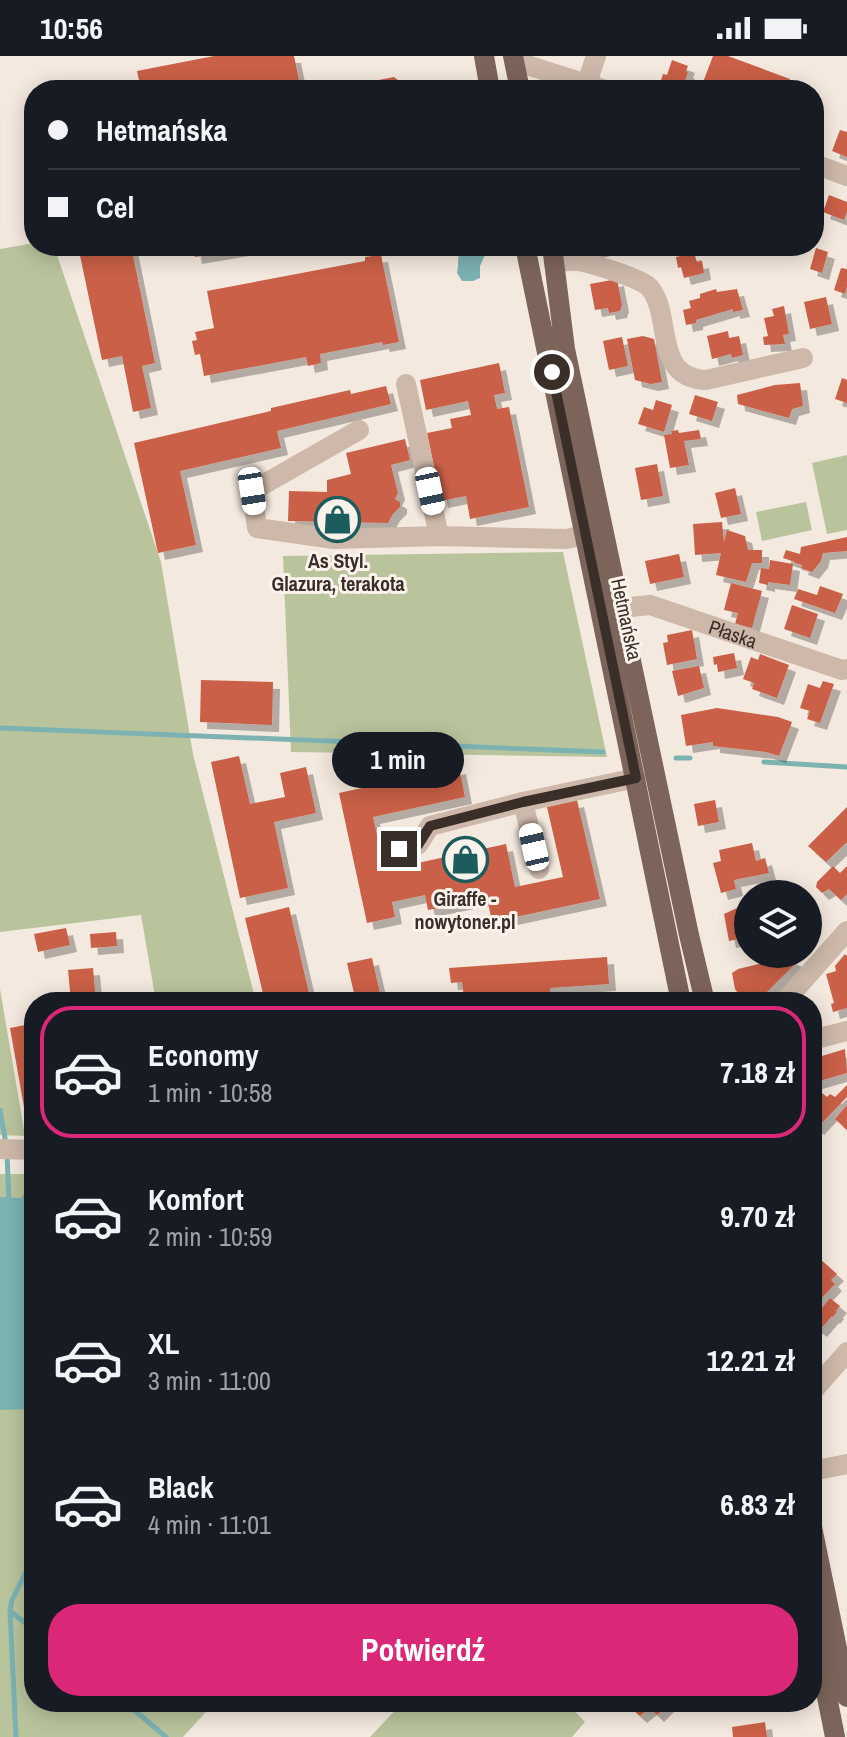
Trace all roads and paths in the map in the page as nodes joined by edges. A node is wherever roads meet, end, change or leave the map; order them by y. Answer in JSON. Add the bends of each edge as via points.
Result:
{"nodes":[{"id":1,"x":484,"y":56,"type":"edge"},
{"id":2,"x":596,"y":56,"type":"edge"},
{"id":3,"x":510,"y":57,"type":"edge"},
{"id":4,"x":488,"y":80,"type":"edge"},
{"id":5,"x":517,"y":80,"type":"edge"},
{"id":6,"x":577,"y":80,"type":"edge"},
{"id":7,"x":597,"y":80,"type":"edge"},
{"id":8,"x":824,"y":168,"type":"edge"},
{"id":9,"x":847,"y":176,"type":"edge"},
{"id":10,"x":527,"y":256,"type":"edge"},
{"id":11,"x":553,"y":256,"type":"edge"},
{"id":12,"x":560,"y":256,"type":"edge"},
{"id":13,"x":803,"y":358,"type":"dead end"},
{"id":14,"x":406,"y":384,"type":"dead end"},
{"id":15,"x":359,"y":430,"type":"dead end"},
{"id":16,"x":585,"y":535,"type":"junction"},
{"id":17,"x":439,"y":536,"type":"junction"},
{"id":18,"x":620,"y":608,"type":"junction"},
{"id":19,"x":847,"y":669,"type":"edge"},
{"id":20,"x":636,"y":778,"type":"junction"},
{"id":21,"x":523,"y":802,"type":"junction"},
{"id":22,"x":399,"y":849,"type":"dead end"},
{"id":23,"x":539,"y":869,"type":"dead end"},
{"id":24,"x":847,"y":931,"type":"edge"},
{"id":25,"x":698,"y":974,"type":"junction"},
{"id":26,"x":676,"y":978,"type":"junction"},
{"id":27,"x":679,"y":992,"type":"edge"},
{"id":28,"x":702,"y":992,"type":"edge"},
{"id":29,"x":791,"y":992,"type":"edge"},
{"id":30,"x":847,"y":1031,"type":"edge"},
{"id":31,"x":822,"y":1037,"type":"edge"},
{"id":32,"x":0,"y":1149,"type":"edge"},
{"id":33,"x":24,"y":1150,"type":"edge"},
{"id":34,"x":847,"y":1352,"type":"edge"},
{"id":35,"x":822,"y":1381,"type":"edge"},
{"id":36,"x":847,"y":1464,"type":"edge"},
{"id":37,"x":822,"y":1469,"type":"edge"},
{"id":38,"x":822,"y":1576,"type":"edge"},
{"id":39,"x":822,"y":1671,"type":"edge"},
{"id":40,"x":847,"y":1697,"type":"edge"},
{"id":41,"x":835,"y":1737,"type":"edge"}],
"edges":[{"from":1,"to":4,"type":"main road"},
{"from":2,"to":7,"type":"street"},
{"from":3,"to":5,"type":"main road"},
{"from":3,"to":6,"type":"street"},
{"from":8,"to":9,"type":"street"},
{"from":10,"to":16,"type":"main road","name":"Hetmańska"},
{"from":11,"to":18,"type":"main road","name":"Hetmańska","via":[[565,349]]},
{"from":12,"to":13,"type":"street","via":[[641,281],[651,289],[671,357],[691,379]]},
{"from":14,"to":17,"type":"street"},
{"from":15,"to":17,"type":"street","via":[[252,491],[257,528],[334,539]]},
{"from":16,"to":17,"type":"street"},
{"from":16,"to":20,"type":"main road","name":"Hetmańska"},
{"from":18,"to":19,"type":"street","name":"Płaska","via":[[650,605]]},
{"from":18,"to":25,"type":"main road","name":"Hetmańska"},
{"from":20,"to":21,"type":"street"},
{"from":20,"to":26,"type":"main road","name":"Hetmańska"},
{"from":21,"to":22,"type":"street","via":[[430,826],[418,845]]},
{"from":21,"to":23,"type":"street"},
{"from":24,"to":29,"type":"street"},
{"from":25,"to":26,"type":"main road","via":[[686,984]]},
{"from":25,"to":28,"type":"main road","name":"Hetmańska"},
{"from":26,"to":27,"type":"main road","name":"Hetmańska"},
{"from":30,"to":31,"type":"street"},
{"from":32,"to":33,"type":"street"},
{"from":34,"to":35,"type":"street"},
{"from":36,"to":37,"type":"street"},
{"from":38,"to":40,"type":"main road"},
{"from":39,"to":41,"type":"main road"}]}
